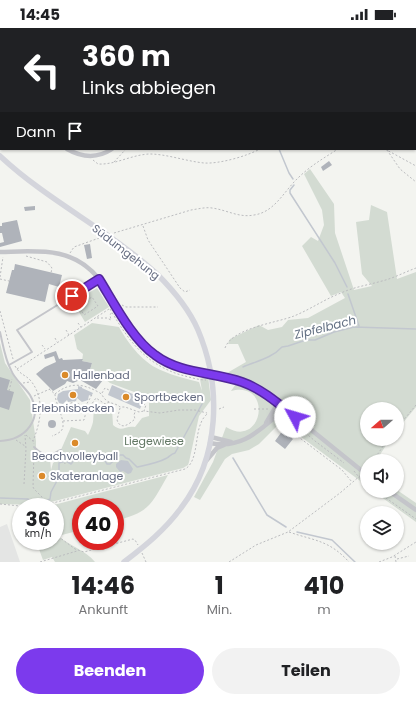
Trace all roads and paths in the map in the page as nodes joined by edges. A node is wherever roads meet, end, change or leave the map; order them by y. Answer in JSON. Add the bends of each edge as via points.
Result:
{"nodes":[{"id":1,"x":70,"y":150,"type":"edge"},
{"id":2,"x":109,"y":150,"type":"edge"},
{"id":3,"x":125,"y":150,"type":"edge"},
{"id":4,"x":258,"y":150,"type":"edge"},
{"id":5,"x":337,"y":150,"type":"edge"},
{"id":6,"x":386,"y":150,"type":"edge"},
{"id":7,"x":0,"y":156,"type":"edge"},
{"id":8,"x":92,"y":156,"type":"junction"},
{"id":9,"x":114,"y":163,"type":"junction"},
{"id":10,"x":416,"y":166,"type":"edge"},
{"id":11,"x":416,"y":182,"type":"edge"},
{"id":12,"x":142,"y":225,"type":"junction"},
{"id":13,"x":110,"y":235,"type":"dead end"},
{"id":14,"x":104,"y":236,"type":"dead end"},
{"id":15,"x":0,"y":252,"type":"edge"},
{"id":16,"x":24,"y":256,"type":"dead end"},
{"id":17,"x":67,"y":256,"type":"junction"},
{"id":18,"x":2,"y":257,"type":"dead end"},
{"id":19,"x":416,"y":268,"type":"edge"},
{"id":20,"x":51,"y":272,"type":"dead end"},
{"id":21,"x":0,"y":278,"type":"edge"},
{"id":22,"x":99,"y":279,"type":"junction"},
{"id":23,"x":9,"y":281,"type":"dead end"},
{"id":24,"x":190,"y":290,"type":"dead end"},
{"id":25,"x":72,"y":296,"type":"junction"},
{"id":26,"x":121,"y":304,"type":"dead end"},
{"id":27,"x":78,"y":306,"type":"junction"},
{"id":28,"x":158,"y":307,"type":"dead end"},
{"id":29,"x":110,"y":309,"type":"dead end"},
{"id":30,"x":0,"y":311,"type":"edge"},
{"id":31,"x":112,"y":312,"type":"dead end"},
{"id":32,"x":96,"y":318,"type":"junction"},
{"id":33,"x":78,"y":322,"type":"dead end"},
{"id":34,"x":81,"y":327,"type":"junction"},
{"id":35,"x":66,"y":330,"type":"dead end"},
{"id":36,"x":0,"y":332,"type":"edge"},
{"id":37,"x":69,"y":335,"type":"junction"},
{"id":38,"x":55,"y":338,"type":"dead end"},
{"id":39,"x":57,"y":342,"type":"junction"},
{"id":40,"x":42,"y":345,"type":"dead end"},
{"id":41,"x":225,"y":348,"type":"dead end"},
{"id":42,"x":45,"y":350,"type":"junction"},
{"id":43,"x":14,"y":362,"type":"junction"},
{"id":44,"x":9,"y":365,"type":"junction"},
{"id":45,"x":17,"y":369,"type":"junction"},
{"id":46,"x":13,"y":374,"type":"junction"},
{"id":47,"x":24,"y":377,"type":"dead end"},
{"id":48,"x":31,"y":382,"type":"dead end"},
{"id":49,"x":21,"y":384,"type":"junction"},
{"id":50,"x":109,"y":390,"type":"dead end"},
{"id":51,"x":9,"y":391,"type":"dead end"},
{"id":52,"x":94,"y":393,"type":"dead end"},
{"id":53,"x":38,"y":394,"type":"dead end"},
{"id":54,"x":55,"y":394,"type":"junction"},
{"id":55,"x":102,"y":394,"type":"junction"},
{"id":56,"x":109,"y":402,"type":"junction"},
{"id":57,"x":278,"y":403,"type":"junction"},
{"id":58,"x":143,"y":404,"type":"dead end"},
{"id":59,"x":416,"y":405,"type":"edge"},
{"id":60,"x":120,"y":407,"type":"junction"},
{"id":61,"x":224,"y":407,"type":"dead end"},
{"id":62,"x":58,"y":408,"type":"junction"},
{"id":63,"x":84,"y":408,"type":"junction"},
{"id":64,"x":270,"y":408,"type":"dead end"},
{"id":65,"x":219,"y":409,"type":"dead end"},
{"id":66,"x":254,"y":409,"type":"dead end"},
{"id":67,"x":285,"y":409,"type":"junction"},
{"id":68,"x":87,"y":411,"type":"junction"},
{"id":69,"x":136,"y":411,"type":"junction"},
{"id":70,"x":144,"y":411,"type":"junction"},
{"id":71,"x":286,"y":416,"type":"dead end"},
{"id":72,"x":404,"y":420,"type":"edge"},
{"id":73,"x":63,"y":421,"type":"junction"},
{"id":74,"x":264,"y":426,"type":"junction"},
{"id":75,"x":288,"y":429,"type":"dead end"},
{"id":76,"x":24,"y":433,"type":"junction"},
{"id":77,"x":52,"y":436,"type":"dead end"},
{"id":78,"x":13,"y":439,"type":"junction"},
{"id":79,"x":211,"y":440,"type":"junction"},
{"id":80,"x":0,"y":441,"type":"edge"},
{"id":81,"x":235,"y":443,"type":"junction"},
{"id":82,"x":224,"y":445,"type":"junction"},
{"id":83,"x":26,"y":446,"type":"junction"},
{"id":84,"x":34,"y":447,"type":"junction"},
{"id":85,"x":61,"y":450,"type":"dead end"},
{"id":86,"x":64,"y":459,"type":"dead end"},
{"id":87,"x":205,"y":463,"type":"junction"},
{"id":88,"x":344,"y":463,"type":"dead end"},
{"id":89,"x":65,"y":464,"type":"dead end"},
{"id":90,"x":360,"y":469,"type":"edge"},
{"id":91,"x":353,"y":470,"type":"dead end"},
{"id":92,"x":359,"y":477,"type":"joint"},
{"id":93,"x":353,"y":482,"type":"junction"},
{"id":94,"x":24,"y":484,"type":"dead end"},
{"id":95,"x":42,"y":498,"type":"edge"},
{"id":96,"x":386,"y":498,"type":"edge"},
{"id":97,"x":399,"y":498,"type":"edge"},
{"id":98,"x":64,"y":501,"type":"edge"},
{"id":99,"x":0,"y":504,"type":"edge"},
{"id":100,"x":12,"y":505,"type":"edge"},
{"id":101,"x":416,"y":510,"type":"edge"},
{"id":102,"x":416,"y":519,"type":"edge"},
{"id":103,"x":288,"y":532,"type":"junction"},
{"id":104,"x":124,"y":541,"type":"edge"},
{"id":105,"x":416,"y":542,"type":"edge"},
{"id":106,"x":139,"y":548,"type":"junction"},
{"id":107,"x":78,"y":550,"type":"joint"},
{"id":108,"x":92,"y":550,"type":"edge"},
{"id":109,"x":398,"y":554,"type":"junction"},
{"id":110,"x":395,"y":555,"type":"junction"},
{"id":111,"x":143,"y":556,"type":"dead end"},
{"id":112,"x":409,"y":556,"type":"dead end"},
{"id":113,"x":403,"y":557,"type":"junction"},
{"id":114,"x":397,"y":559,"type":"junction"},
{"id":115,"x":45,"y":561,"type":"edge"},
{"id":116,"x":40,"y":562,"type":"edge"},
{"id":117,"x":124,"y":562,"type":"edge"},
{"id":118,"x":146,"y":562,"type":"edge"},
{"id":119,"x":228,"y":562,"type":"edge"},
{"id":120,"x":349,"y":562,"type":"edge"},
{"id":121,"x":379,"y":562,"type":"edge"},
{"id":122,"x":396,"y":562,"type":"edge"}],
"edges":[{"from":1,"to":8,"type":"street"},
{"from":2,"to":8,"type":"street"},
{"from":3,"to":9,"type":"path"},
{"from":4,"to":9,"type":"path","via":[[205,163],[149,154]]},
{"from":5,"to":12,"type":"path","via":[[302,174],[276,204],[263,213],[238,216],[212,208],[203,208]]},
{"from":6,"to":10,"type":"path"},
{"from":6,"to":11,"type":"path","via":[[400,169]]},
{"from":7,"to":79,"type":"main road","name":"Südumgehung","via":[[30,181],[144,263],[174,292],[198,329],[206,351],[213,381]]},
{"from":8,"to":9,"type":"path","via":[[98,164]]},
{"from":12,"to":13,"type":"path"},
{"from":12,"to":24,"type":"path","via":[[148,240],[180,288],[185,292]]},
{"from":14,"to":17,"type":"path","via":[[74,247]]},
{"from":15,"to":17,"type":"street","via":[[45,251]]},
{"from":16,"to":20,"type":"path","via":[[47,262],[52,268]]},
{"from":17,"to":22,"type":"street","via":[[84,264]]},
{"from":18,"to":21,"type":"path"},
{"from":19,"to":41,"type":"path","via":[[383,281],[353,288],[300,314],[248,330],[231,340]]},
{"from":21,"to":23,"type":"path"},
{"from":22,"to":25,"type":"lane"},
{"from":22,"to":57,"type":"street","via":[[139,339],[156,356],[177,366],[250,385]]},
{"from":25,"to":27,"type":"path"},
{"from":25,"to":43,"type":"lane","via":[[18,330],[32,352]]},
{"from":26,"to":28,"type":"path","via":[[126,307]]},
{"from":27,"to":27,"type":"path","via":[[84,315],[98,306],[92,297]]},
{"from":29,"to":32,"type":"path"},
{"from":30,"to":43,"type":"path"},
{"from":31,"to":32,"type":"path","via":[[111,320]]},
{"from":32,"to":34,"type":"path"},
{"from":33,"to":34,"type":"path"},
{"from":34,"to":37,"type":"path"},
{"from":35,"to":37,"type":"path"},
{"from":36,"to":44,"type":"lane"},
{"from":37,"to":39,"type":"path"},
{"from":38,"to":39,"type":"path"},
{"from":39,"to":42,"type":"path"},
{"from":40,"to":42,"type":"path"},
{"from":42,"to":45,"type":"path"},
{"from":43,"to":44,"type":"lane"},
{"from":43,"to":45,"type":"path"},
{"from":44,"to":46,"type":"lane"},
{"from":45,"to":47,"type":"path"},
{"from":46,"to":49,"type":"lane"},
{"from":46,"to":51,"type":"path"},
{"from":48,"to":49,"type":"path"},
{"from":49,"to":76,"type":"lane","via":[[31,398],[34,411],[28,430]]},
{"from":50,"to":55,"type":"path","via":[[105,388]]},
{"from":52,"to":63,"type":"path"},
{"from":53,"to":54,"type":"path","via":[[50,389]]},
{"from":54,"to":55,"type":"path","via":[[64,388],[80,384]]},
{"from":54,"to":62,"type":"path"},
{"from":55,"to":56,"type":"path"},
{"from":56,"to":60,"type":"path"},
{"from":56,"to":68,"type":"path","via":[[105,404],[96,398]]},
{"from":57,"to":67,"type":"street"},
{"from":57,"to":74,"type":"street"},
{"from":58,"to":70,"type":"path","via":[[146,405]]},
{"from":59,"to":72,"type":"path"},
{"from":60,"to":69,"type":"path"},
{"from":60,"to":69,"type":"path","via":[[117,420],[120,426],[126,426],[135,419]]},
{"from":61,"to":65,"type":"path"},
{"from":62,"to":63,"type":"path","via":[[74,402]]},
{"from":62,"to":73,"type":"path"},
{"from":63,"to":68,"type":"path"},
{"from":64,"to":66,"type":"path"},
{"from":67,"to":74,"type":"street"},
{"from":67,"to":90,"type":"street"},
{"from":68,"to":73,"type":"path","via":[[84,420]]},
{"from":69,"to":70,"type":"path"},
{"from":70,"to":98,"type":"path","via":[[208,413],[201,422],[190,466]]},
{"from":71,"to":88,"type":"path"},
{"from":73,"to":77,"type":"path","via":[[61,432]]},
{"from":74,"to":81,"type":"street","via":[[247,439]]},
{"from":75,"to":93,"type":"path","via":[[342,470]]},
{"from":76,"to":78,"type":"lane"},
{"from":76,"to":83,"type":"path"},
{"from":76,"to":84,"type":"path","via":[[33,441]]},
{"from":78,"to":80,"type":"lane"},
{"from":78,"to":83,"type":"path"},
{"from":79,"to":81,"type":"street"},
{"from":79,"to":82,"type":"street"},
{"from":79,"to":87,"type":"main road","name":"Südumgehung"},
{"from":81,"to":82,"type":"street"},
{"from":82,"to":87,"type":"street","via":[[217,448]]},
{"from":83,"to":94,"type":"path"},
{"from":84,"to":85,"type":"lane","via":[[44,454]]},
{"from":84,"to":95,"type":"path","via":[[33,487]]},
{"from":86,"to":89,"type":"path"},
{"from":87,"to":106,"type":"main road","name":"Südumgehung","via":[[182,508],[158,535]]},
{"from":91,"to":92,"type":"path"},
{"from":92,"to":93,"type":"path"},
{"from":93,"to":103,"type":"path"},
{"from":96,"to":102,"type":"path"},
{"from":97,"to":101,"type":"street"},
{"from":99,"to":100,"type":"path"},
{"from":103,"to":119,"type":"path","via":[[256,545]]},
{"from":103,"to":120,"type":"path","via":[[326,544],[337,550]]},
{"from":104,"to":106,"type":"path","via":[[133,539]]},
{"from":105,"to":109,"type":"path"},
{"from":106,"to":117,"type":"main road","name":"Südumgehung"},
{"from":107,"to":108,"type":"path"},
{"from":107,"to":115,"type":"path"},
{"from":109,"to":110,"type":"path"},
{"from":109,"to":113,"type":"path"},
{"from":110,"to":114,"type":"path"},
{"from":110,"to":121,"type":"path"},
{"from":111,"to":118,"type":"path"},
{"from":112,"to":113,"type":"path"},
{"from":113,"to":114,"type":"path"},
{"from":114,"to":122,"type":"path"},
{"from":115,"to":116,"type":"path"}]}
